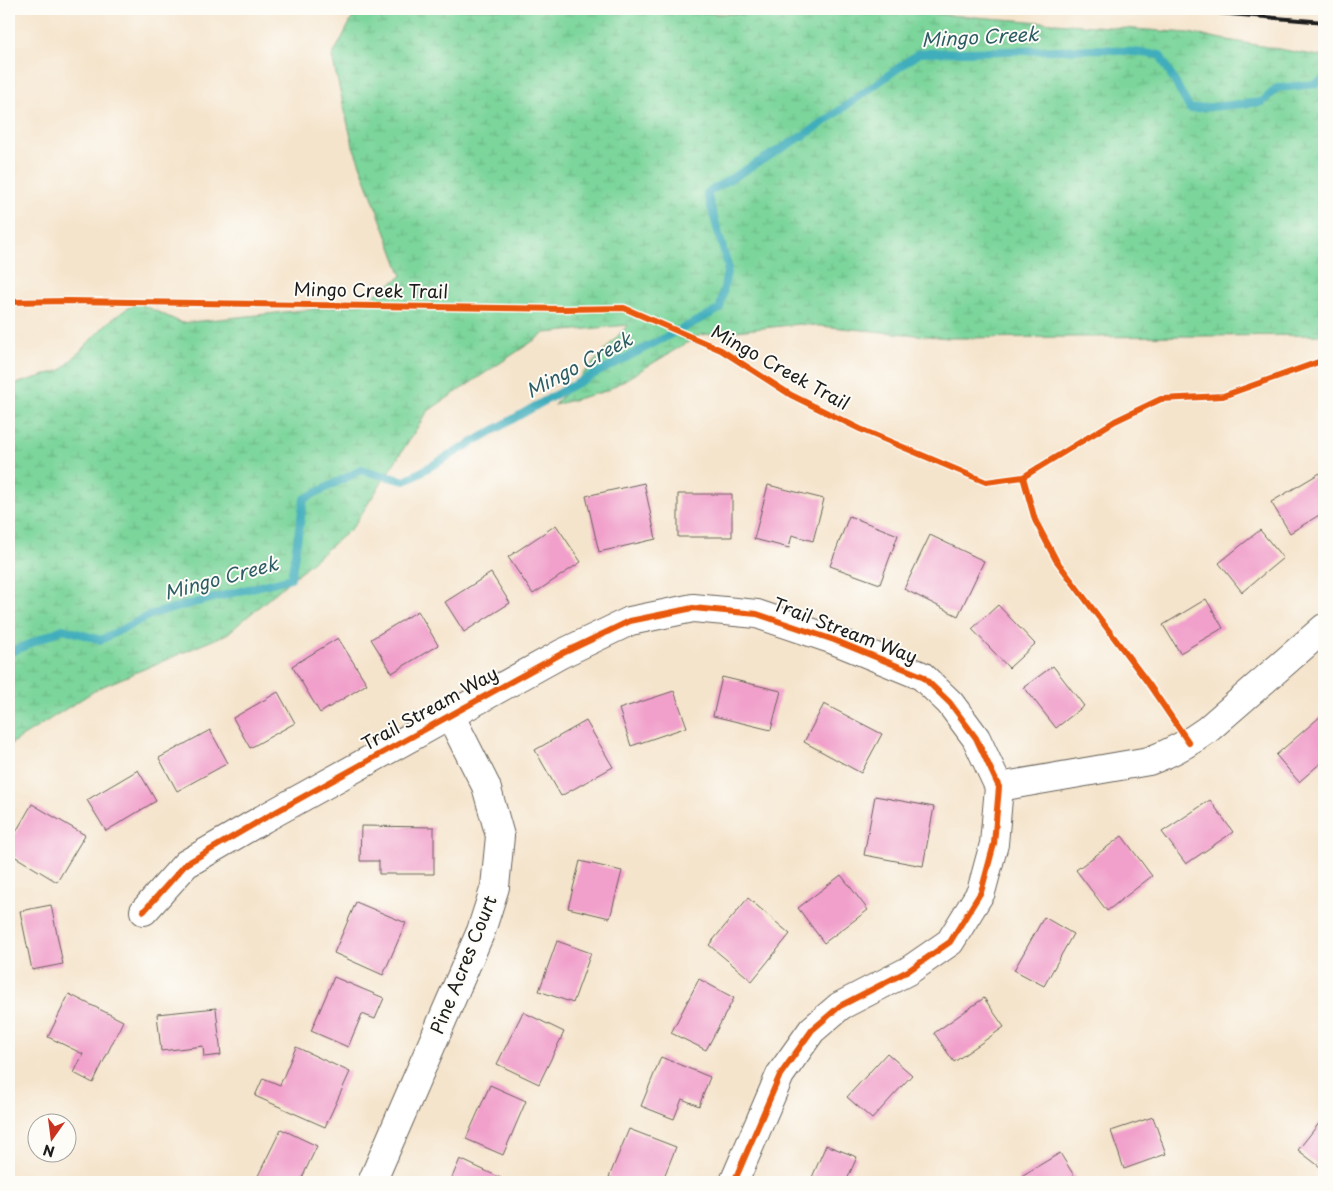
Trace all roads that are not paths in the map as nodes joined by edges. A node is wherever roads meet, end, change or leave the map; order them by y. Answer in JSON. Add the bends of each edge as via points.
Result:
{"nodes":[{"id":1,"x":1324,"y":628,"type":"edge"},
{"id":2,"x":450,"y":715,"type":"junction"},
{"id":3,"x":999,"y":788,"type":"junction"},
{"id":4,"x":144,"y":912,"type":"dead end"},
{"id":5,"x":372,"y":1182,"type":"edge"},
{"id":6,"x":734,"y":1182,"type":"edge"}],
"edges":[{"from":1,"to":3,"type":"street","via":[[1207,730],[1170,753],[1149,761]]},
{"from":2,"to":3,"type":"street","name":"Trail Stream Way","via":[[561,654],[630,621],[693,608],[756,614],[834,640],[922,676],[950,703],[976,738]]},
{"from":2,"to":4,"type":"street","name":"Trail Stream Way","via":[[186,864]]},
{"from":2,"to":5,"type":"street","name":"Pine Acres Court","via":[[486,786],[500,836],[495,887],[481,931]]},
{"from":3,"to":6,"type":"street","name":"Trail Stream Way","via":[[994,844],[981,892],[950,942],[908,971],[840,1006],[812,1030],[780,1075]]}]}
